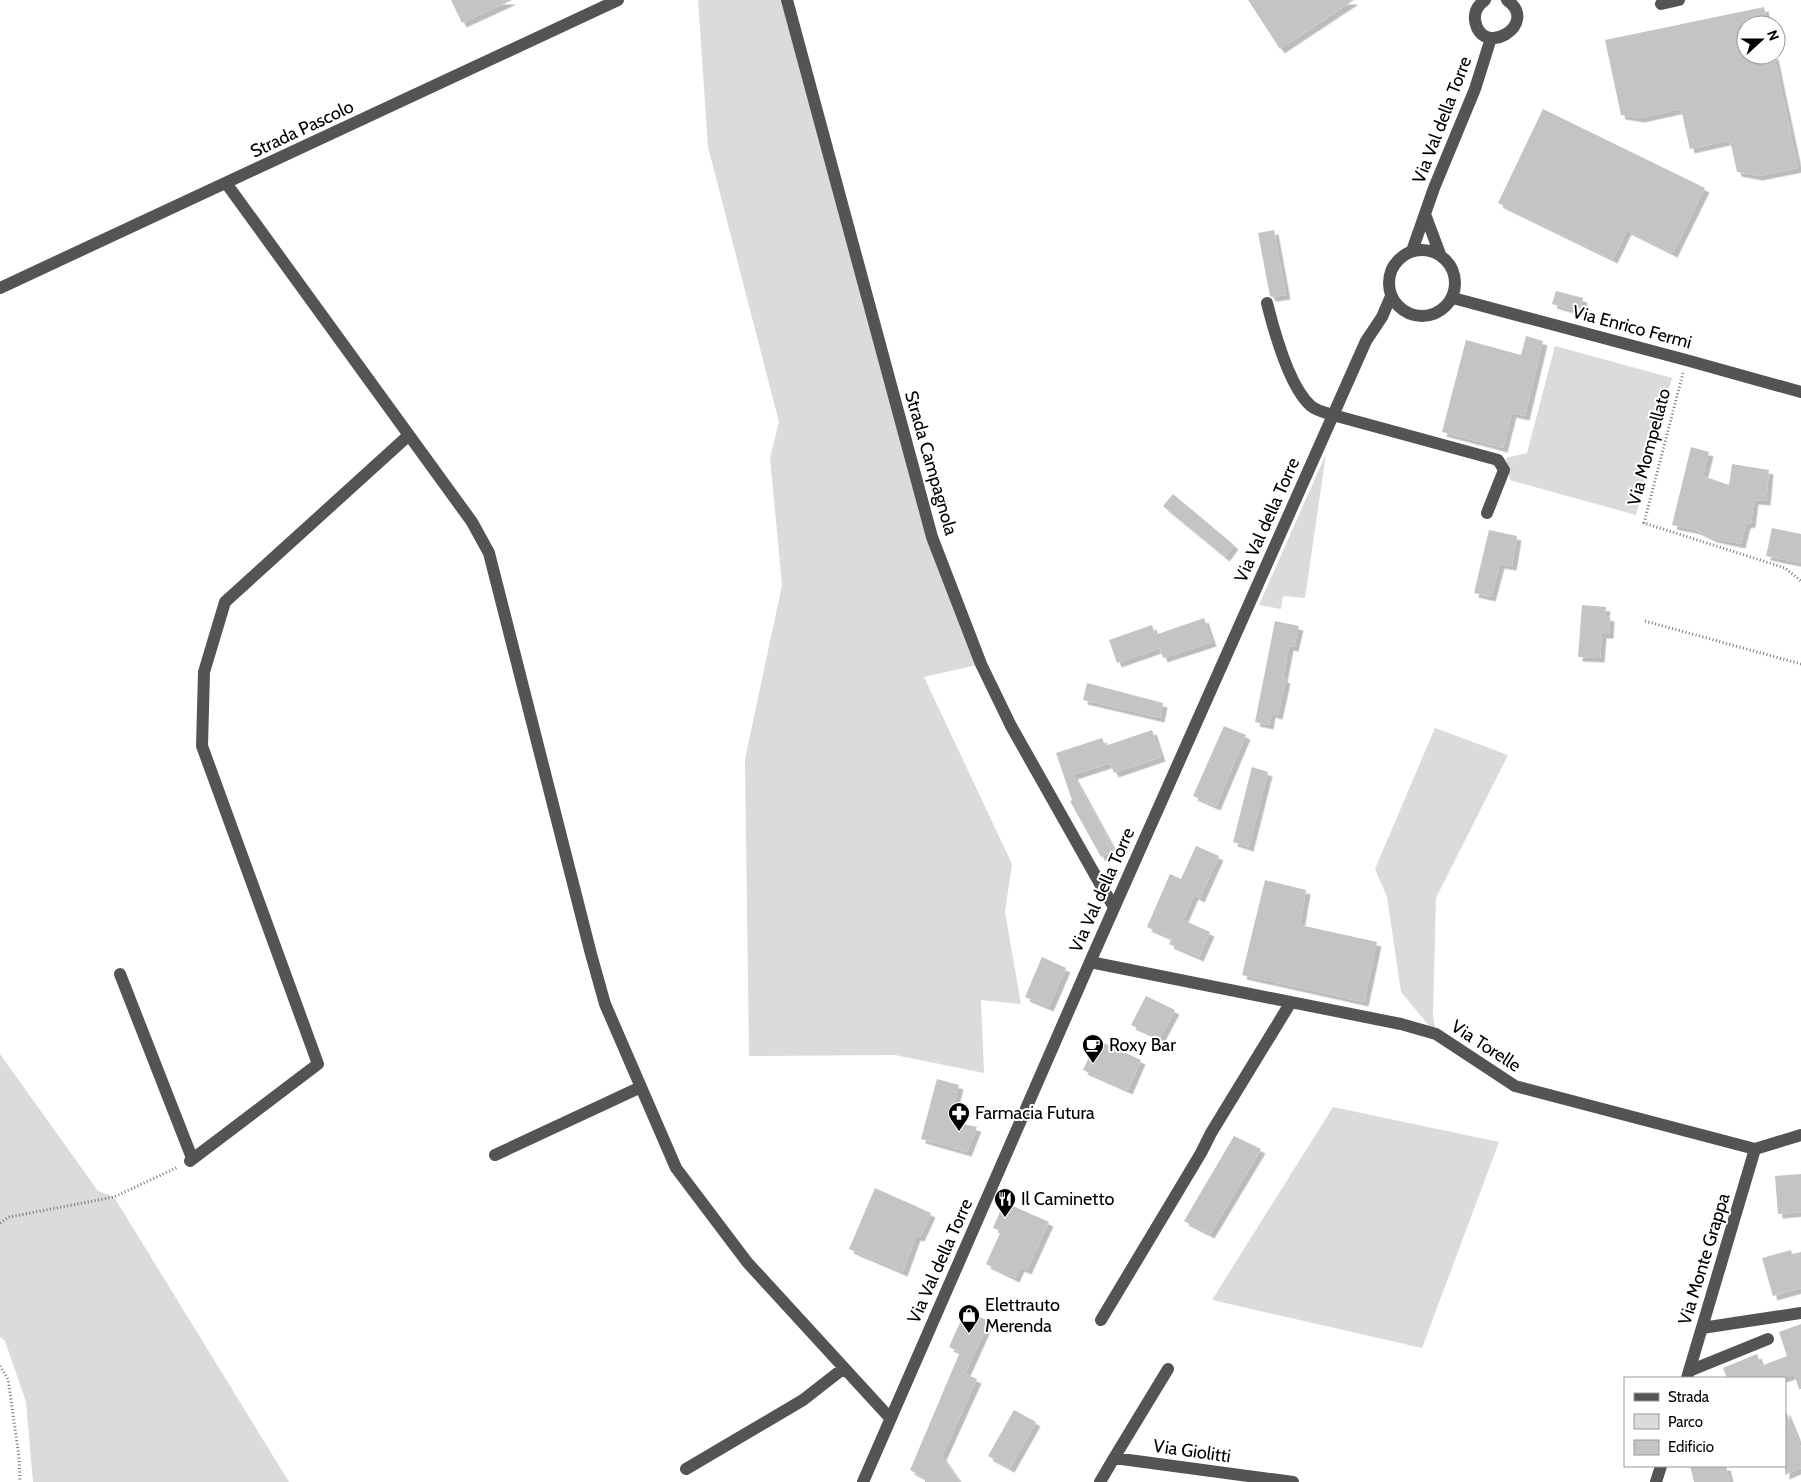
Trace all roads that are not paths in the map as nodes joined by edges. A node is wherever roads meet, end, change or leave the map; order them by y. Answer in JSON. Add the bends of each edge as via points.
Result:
{"nodes":[{"id":1,"x":618,"y":0,"type":"edge"},
{"id":2,"x":787,"y":0,"type":"edge"},
{"id":3,"x":1679,"y":0,"type":"edge"},
{"id":4,"x":1480,"y":1,"type":"edge"},
{"id":5,"x":1510,"y":1,"type":"edge"},
{"id":6,"x":1661,"y":4,"type":"dead end"},
{"id":7,"x":1491,"y":38,"type":"junction"},
{"id":8,"x":226,"y":184,"type":"junction"},
{"id":9,"x":1425,"y":214,"type":"junction"},
{"id":10,"x":1412,"y":251,"type":"junction"},
{"id":11,"x":1440,"y":254,"type":"junction"},
{"id":12,"x":0,"y":288,"type":"edge"},
{"id":13,"x":1391,"y":296,"type":"junction"},
{"id":14,"x":1453,"y":298,"type":"junction"},
{"id":15,"x":1267,"y":303,"type":"dead end"},
{"id":16,"x":1410,"y":314,"type":"junction"},
{"id":17,"x":1382,"y":317,"type":"junction"},
{"id":18,"x":1801,"y":392,"type":"edge"},
{"id":19,"x":1333,"y":415,"type":"junction"},
{"id":20,"x":409,"y":435,"type":"junction"},
{"id":21,"x":1487,"y":512,"type":"dead end"},
{"id":22,"x":1114,"y":907,"type":"junction"},
{"id":23,"x":1090,"y":962,"type":"junction"},
{"id":24,"x":120,"y":974,"type":"dead end"},
{"id":25,"x":1291,"y":1002,"type":"junction"},
{"id":26,"x":641,"y":1087,"type":"junction"},
{"id":27,"x":1801,"y":1135,"type":"edge"},
{"id":28,"x":1755,"y":1149,"type":"junction"},
{"id":29,"x":495,"y":1155,"type":"dead end"},
{"id":30,"x":1801,"y":1313,"type":"edge"},
{"id":31,"x":1100,"y":1320,"type":"dead end"},
{"id":32,"x":1702,"y":1328,"type":"junction"},
{"id":33,"x":1768,"y":1339,"type":"dead end"},
{"id":34,"x":844,"y":1368,"type":"junction"},
{"id":35,"x":1168,"y":1369,"type":"dead end"},
{"id":36,"x":1688,"y":1375,"type":"edge"},
{"id":37,"x":890,"y":1418,"type":"junction"},
{"id":38,"x":1114,"y":1458,"type":"junction"},
{"id":39,"x":1661,"y":1467,"type":"edge"},
{"id":40,"x":686,"y":1469,"type":"dead end"},
{"id":41,"x":863,"y":1482,"type":"edge"},
{"id":42,"x":1100,"y":1482,"type":"edge"},
{"id":43,"x":1293,"y":1482,"type":"edge"},
{"id":44,"x":1656,"y":1482,"type":"edge"}],
"edges":[{"from":1,"to":8,"type":"street","name":"Strada Pascolo"},
{"from":2,"to":22,"type":"street","name":"Strada Campagnola","via":[[932,537],[981,664],[1007,717]]},
{"from":3,"to":6,"type":"street"},
{"from":4,"to":7,"type":"street","via":[[1476,23],[1479,30]]},
{"from":5,"to":7,"type":"street","via":[[1516,13],[1515,26],[1505,36]]},
{"from":7,"to":9,"type":"street","name":"Via Val della Torre","via":[[1475,89]]},
{"from":8,"to":12,"type":"street","name":"Strada Pascolo"},
{"from":8,"to":20,"type":"street"},
{"from":9,"to":10,"type":"street","name":"Via Val della Torre"},
{"from":9,"to":11,"type":"street"},
{"from":10,"to":11,"type":"street","via":[[1422,249]]},
{"from":10,"to":13,"type":"street","via":[[1402,256],[1390,274]]},
{"from":11,"to":14,"type":"street","via":[[1453,269],[1456,279]]},
{"from":13,"to":16,"type":"street","via":[[1402,310]]},
{"from":13,"to":17,"type":"street","name":"Via Val della Torre"},
{"from":14,"to":16,"type":"street","via":[[1443,310],[1430,316]]},
{"from":14,"to":18,"type":"street","name":"Via Enrico Fermi"},
{"from":15,"to":19,"type":"street","via":[[1279,347],[1299,390],[1312,407]]},
{"from":16,"to":17,"type":"street"},
{"from":17,"to":19,"type":"street","name":"Via Val della Torre","via":[[1366,341]]},
{"from":19,"to":21,"type":"street","via":[[1498,460],[1504,470]]},
{"from":19,"to":22,"type":"street","name":"Via Val della Torre"},
{"from":20,"to":24,"type":"street","via":[[225,602],[204,672],[202,746],[318,1064],[191,1160]]},
{"from":20,"to":26,"type":"street","via":[[472,522],[489,553],[605,1004]]},
{"from":22,"to":23,"type":"street","name":"Via Val della Torre"},
{"from":23,"to":25,"type":"street","name":"Via Torelle"},
{"from":23,"to":37,"type":"street","name":"Via Val della Torre"},
{"from":25,"to":28,"type":"street","name":"Via Torelle","via":[[1436,1034],[1515,1086]]},
{"from":25,"to":31,"type":"street"},
{"from":26,"to":29,"type":"street"},
{"from":26,"to":34,"type":"street","via":[[676,1168],[747,1262]]},
{"from":27,"to":28,"type":"street"},
{"from":28,"to":32,"type":"street","name":"Via Monte Grappa"},
{"from":30,"to":32,"type":"street"},
{"from":32,"to":36,"type":"street","name":"Via Monte Grappa"},
{"from":33,"to":36,"type":"street"},
{"from":34,"to":37,"type":"street"},
{"from":34,"to":40,"type":"street","via":[[803,1400]]},
{"from":35,"to":38,"type":"street"},
{"from":37,"to":41,"type":"street","name":"Via Val della Torre"},
{"from":38,"to":42,"type":"street"},
{"from":38,"to":43,"type":"street","name":"Via Giolitti"},
{"from":39,"to":44,"type":"street"}]}
